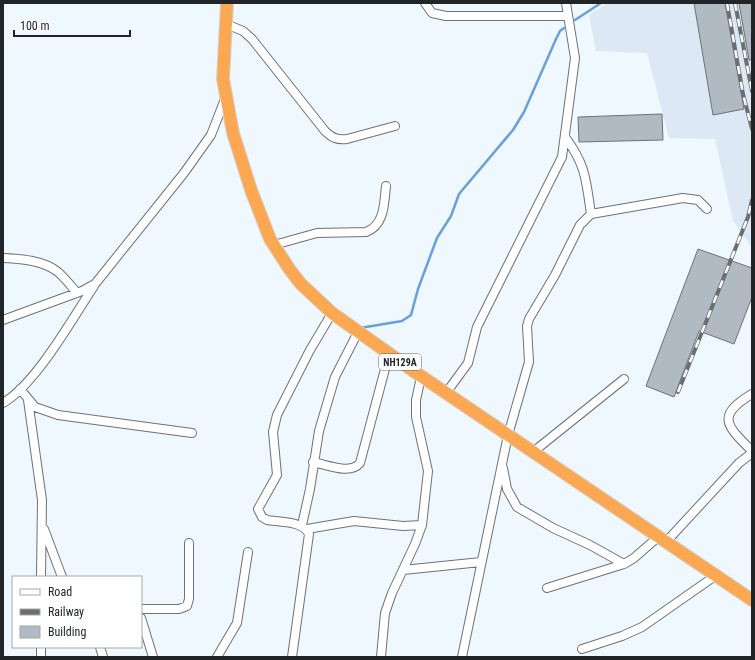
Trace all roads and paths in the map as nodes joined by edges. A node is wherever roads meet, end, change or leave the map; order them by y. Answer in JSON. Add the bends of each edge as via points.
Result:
{"nodes":[{"id":1,"x":228,"y":3,"type":"edge"},
{"id":2,"x":425,"y":3,"type":"edge"},
{"id":3,"x":566,"y":3,"type":"edge"},
{"id":4,"x":568,"y":16,"type":"junction"},
{"id":5,"x":226,"y":24,"type":"junction"},
{"id":6,"x":226,"y":98,"type":"junction"},
{"id":7,"x":394,"y":126,"type":"dead end"},
{"id":8,"x":565,"y":137,"type":"junction"},
{"id":9,"x":386,"y":186,"type":"dead end"},
{"id":10,"x":706,"y":209,"type":"dead end"},
{"id":11,"x":591,"y":214,"type":"junction"},
{"id":12,"x":274,"y":245,"type":"junction"},
{"id":13,"x":3,"y":258,"type":"edge"},
{"id":14,"x":95,"y":284,"type":"junction"},
{"id":15,"x":77,"y":293,"type":"junction"},
{"id":16,"x":332,"y":313,"type":"junction"},
{"id":17,"x":3,"y":320,"type":"edge"},
{"id":18,"x":358,"y":332,"type":"junction"},
{"id":19,"x":389,"y":354,"type":"junction"},
{"id":20,"x":421,"y":377,"type":"junction"},
{"id":21,"x":624,"y":380,"type":"dead end"},
{"id":22,"x":20,"y":389,"type":"junction"},
{"id":23,"x":446,"y":393,"type":"junction"},
{"id":24,"x":752,"y":394,"type":"edge"},
{"id":25,"x":28,"y":400,"type":"junction"},
{"id":26,"x":3,"y":403,"type":"edge"},
{"id":27,"x":192,"y":433,"type":"dead end"},
{"id":28,"x":508,"y":435,"type":"junction"},
{"id":29,"x":533,"y":452,"type":"junction"},
{"id":30,"x":752,"y":452,"type":"edge"},
{"id":31,"x":314,"y":462,"type":"junction"},
{"id":32,"x":502,"y":463,"type":"junction"},
{"id":33,"x":42,"y":525,"type":"junction"},
{"id":34,"x":422,"y":525,"type":"junction"},
{"id":35,"x":304,"y":527,"type":"junction"},
{"id":36,"x":661,"y":540,"type":"junction"},
{"id":37,"x":189,"y":543,"type":"dead end"},
{"id":38,"x":248,"y":552,"type":"dead end"},
{"id":39,"x":481,"y":562,"type":"junction"},
{"id":40,"x":624,"y":564,"type":"junction"},
{"id":41,"x":403,"y":570,"type":"junction"},
{"id":42,"x":42,"y":576,"type":"edge"},
{"id":43,"x":62,"y":576,"type":"edge"},
{"id":44,"x":716,"y":576,"type":"junction"},
{"id":45,"x":547,"y":588,"type":"dead end"},
{"id":46,"x":752,"y":600,"type":"edge"},
{"id":47,"x":142,"y":609,"type":"edge"},
{"id":48,"x":142,"y":621,"type":"edge"},
{"id":49,"x":582,"y":649,"type":"dead end"},
{"id":50,"x":153,"y":657,"type":"edge"},
{"id":51,"x":217,"y":657,"type":"edge"},
{"id":52,"x":292,"y":657,"type":"edge"},
{"id":53,"x":381,"y":657,"type":"edge"},
{"id":54,"x":462,"y":657,"type":"edge"}],
"edges":[{"from":1,"to":5,"type":"highway","number":"NH129A"},
{"from":2,"to":4,"type":"street","via":[[432,13],[446,16]]},
{"from":3,"to":4,"type":"street"},
{"from":4,"to":8,"type":"street","via":[[575,58]]},
{"from":5,"to":6,"type":"highway","number":"NH129A","via":[[223,79]]},
{"from":5,"to":7,"type":"street","via":[[243,31],[252,39],[332,137],[339,140],[347,139]]},
{"from":6,"to":12,"type":"highway","number":"NH129A","via":[[244,171],[260,216]]},
{"from":6,"to":14,"type":"street","via":[[211,135],[189,167]]},
{"from":8,"to":11,"type":"street","via":[[580,160]]},
{"from":8,"to":23,"type":"street","via":[[558,168],[477,327],[468,363]]},
{"from":9,"to":12,"type":"street","via":[[381,220],[372,230],[317,233]]},
{"from":10,"to":11,"type":"street","via":[[698,200],[683,198]]},
{"from":11,"to":28,"type":"street","via":[[580,225],[529,319],[530,362]]},
{"from":12,"to":16,"type":"highway","number":"NH129A","via":[[298,279]]},
{"from":13,"to":15,"type":"street","via":[[37,262],[53,269]]},
{"from":14,"to":15,"type":"street"},
{"from":14,"to":22,"type":"street","via":[[62,336]]},
{"from":15,"to":17,"type":"street"},
{"from":16,"to":18,"type":"highway","number":"NH129A"},
{"from":16,"to":35,"type":"street","via":[[277,415],[273,432],[276,475],[258,509],[267,520]]},
{"from":18,"to":19,"type":"highway","number":"NH129A"},
{"from":18,"to":31,"type":"street","via":[[335,377],[319,431]]},
{"from":19,"to":20,"type":"highway","number":"NH129A"},
{"from":19,"to":31,"type":"street","via":[[360,463],[350,470]]},
{"from":20,"to":23,"type":"highway","number":"NH129A"},
{"from":20,"to":34,"type":"street","via":[[416,400],[416,417],[428,471]]},
{"from":21,"to":29,"type":"street"},
{"from":22,"to":25,"type":"street"},
{"from":22,"to":26,"type":"street"},
{"from":23,"to":28,"type":"highway","number":"NH129A"},
{"from":24,"to":30,"type":"street","via":[[735,404],[730,412],[729,424]]},
{"from":25,"to":27,"type":"street","via":[[35,407],[58,415]]},
{"from":25,"to":33,"type":"street","via":[[42,495]]},
{"from":28,"to":29,"type":"highway","number":"NH129A"},
{"from":28,"to":32,"type":"street"},
{"from":29,"to":36,"type":"highway","number":"NH129A"},
{"from":30,"to":36,"type":"street"},
{"from":31,"to":35,"type":"street"},
{"from":32,"to":39,"type":"street"},
{"from":32,"to":40,"type":"street","via":[[507,489],[517,507]]},
{"from":33,"to":42,"type":"street"},
{"from":33,"to":43,"type":"street"},
{"from":34,"to":35,"type":"street","via":[[403,526],[354,521]]},
{"from":34,"to":41,"type":"street"},
{"from":35,"to":52,"type":"street","via":[[310,539]]},
{"from":36,"to":40,"type":"street"},
{"from":36,"to":44,"type":"highway","number":"NH129A"},
{"from":37,"to":47,"type":"street","via":[[187,606],[179,609]]},
{"from":38,"to":51,"type":"street","via":[[237,624]]},
{"from":39,"to":41,"type":"street"},
{"from":39,"to":54,"type":"street"},
{"from":40,"to":45,"type":"street"},
{"from":41,"to":53,"type":"street","via":[[385,613]]},
{"from":44,"to":46,"type":"highway","number":"NH129A"},
{"from":44,"to":49,"type":"street","via":[[642,627]]},
{"from":48,"to":50,"type":"street"}]}
